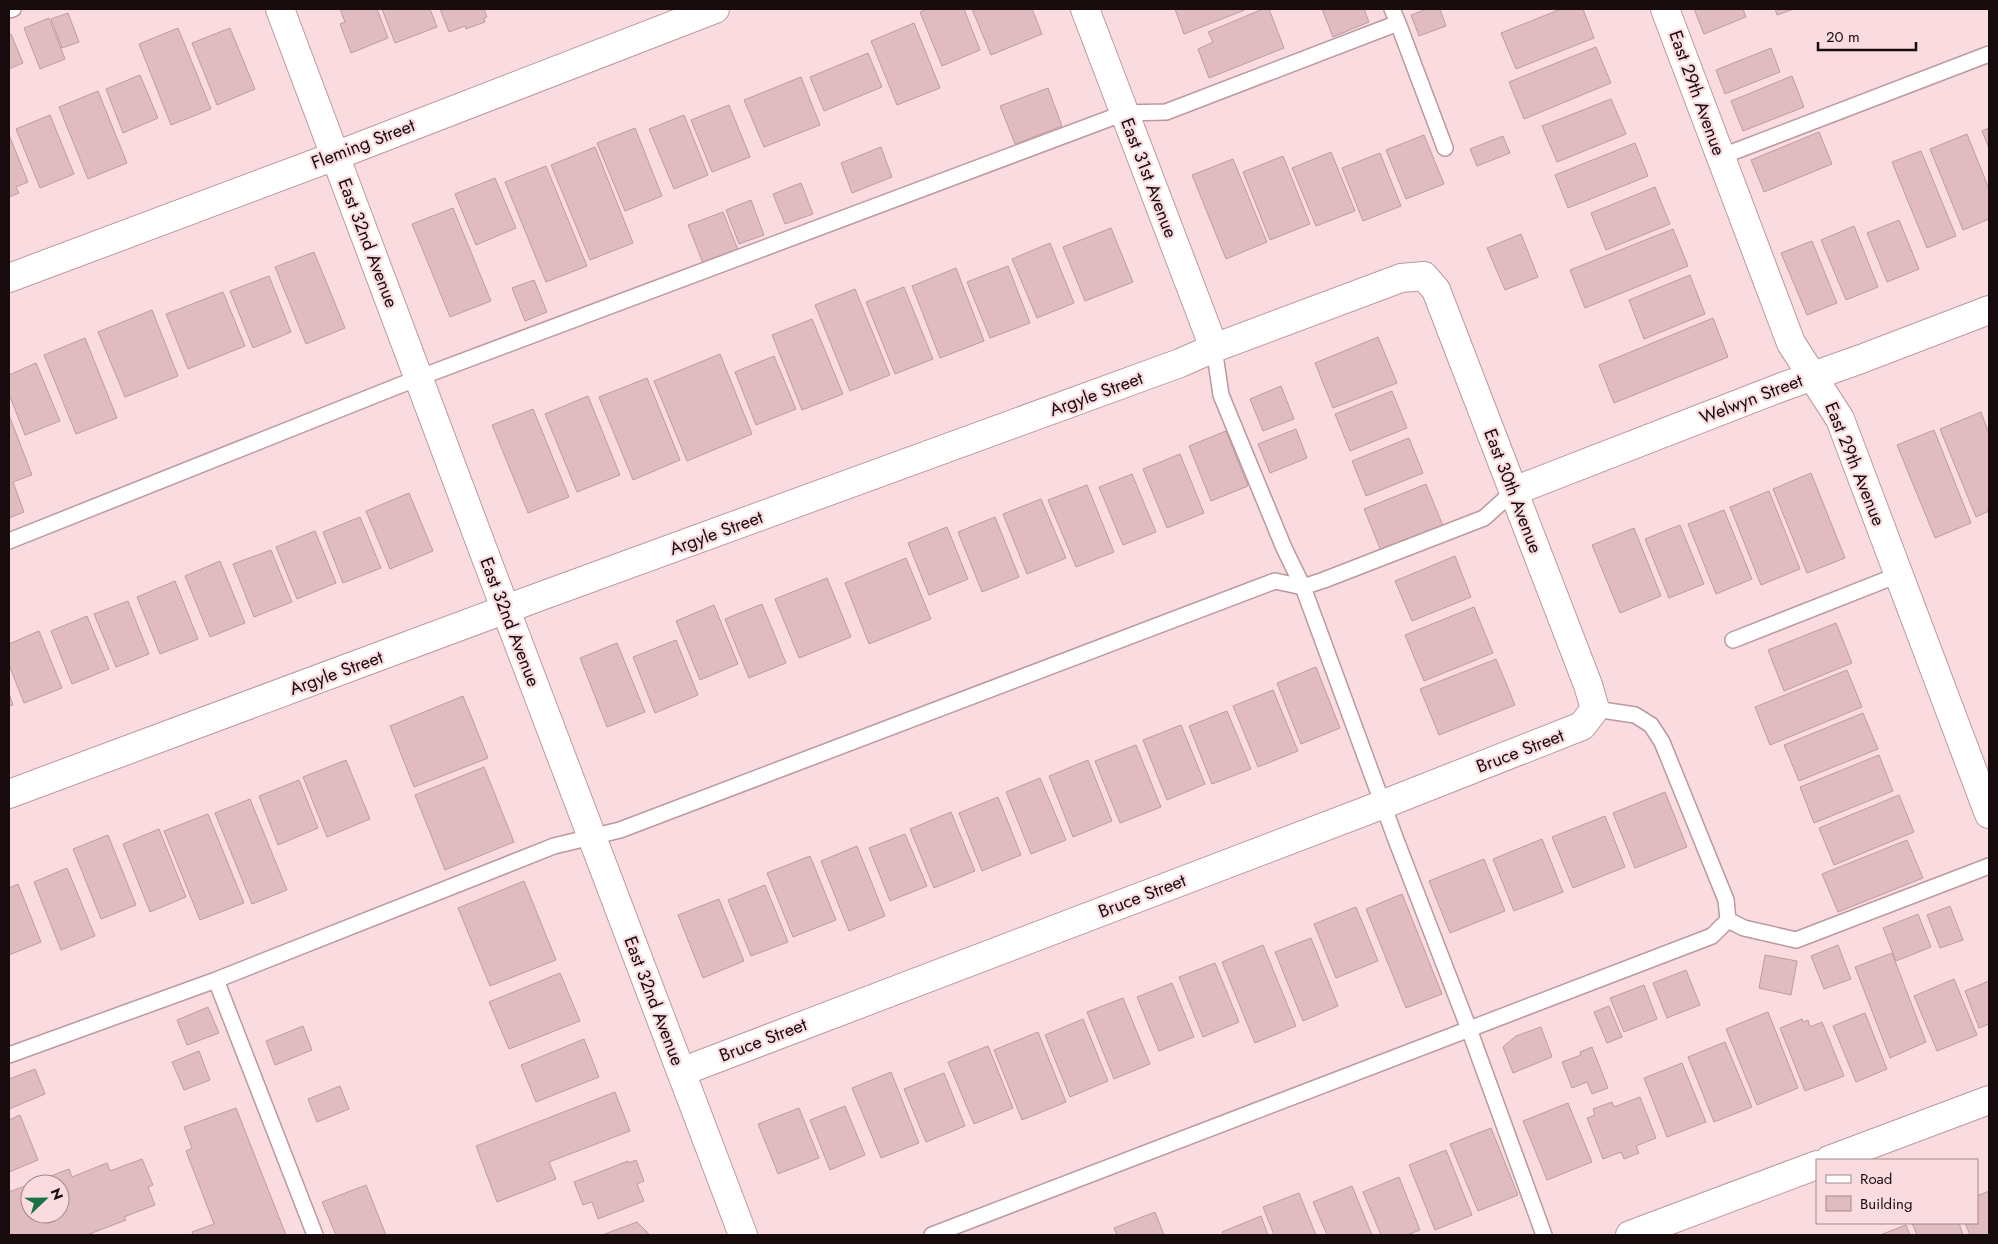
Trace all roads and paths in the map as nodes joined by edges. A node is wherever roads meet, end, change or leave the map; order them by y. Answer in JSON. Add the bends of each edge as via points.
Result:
{"nodes":[{"id":1,"x":13,"y":9,"type":"edge"},
{"id":2,"x":280,"y":9,"type":"edge"},
{"id":3,"x":715,"y":9,"type":"edge"},
{"id":4,"x":1085,"y":9,"type":"edge"},
{"id":5,"x":1392,"y":9,"type":"edge"},
{"id":6,"x":1665,"y":9,"type":"edge"},
{"id":7,"x":9,"y":10,"type":"edge"},
{"id":8,"x":1398,"y":23,"type":"junction"},
{"id":9,"x":1989,"y":54,"type":"edge"},
{"id":10,"x":1124,"y":113,"type":"junction"},
{"id":11,"x":1446,"y":148,"type":"dead end"},
{"id":12,"x":335,"y":156,"type":"junction"},
{"id":13,"x":1720,"y":157,"type":"junction"},
{"id":14,"x":1424,"y":276,"type":"joint"},
{"id":15,"x":9,"y":278,"type":"edge"},
{"id":16,"x":1989,"y":310,"type":"edge"},
{"id":17,"x":1214,"y":348,"type":"junction"},
{"id":18,"x":1813,"y":376,"type":"junction"},
{"id":19,"x":418,"y":378,"type":"junction"},
{"id":20,"x":1514,"y":491,"type":"junction"},
{"id":21,"x":9,"y":541,"type":"edge"},
{"id":22,"x":1898,"y":575,"type":"junction"},
{"id":23,"x":1303,"y":587,"type":"junction"},
{"id":24,"x":506,"y":610,"type":"junction"},
{"id":25,"x":1733,"y":640,"type":"dead end"},
{"id":26,"x":1595,"y":710,"type":"junction"},
{"id":27,"x":9,"y":794,"type":"edge"},
{"id":28,"x":1384,"y":804,"type":"junction"},
{"id":29,"x":1989,"y":814,"type":"edge"},
{"id":30,"x":592,"y":837,"type":"junction"},
{"id":31,"x":1989,"y":866,"type":"edge"},
{"id":32,"x":1728,"y":920,"type":"junction"},
{"id":33,"x":216,"y":980,"type":"junction"},
{"id":34,"x":1469,"y":1029,"type":"junction"},
{"id":35,"x":9,"y":1055,"type":"edge"},
{"id":36,"x":681,"y":1072,"type":"junction"},
{"id":37,"x":1989,"y":1100,"type":"edge"},
{"id":38,"x":1833,"y":1159,"type":"edge"},
{"id":39,"x":1816,"y":1165,"type":"edge"},
{"id":40,"x":315,"y":1235,"type":"edge"},
{"id":41,"x":743,"y":1235,"type":"edge"},
{"id":42,"x":932,"y":1235,"type":"edge"},
{"id":43,"x":1544,"y":1235,"type":"edge"},
{"id":44,"x":1630,"y":1235,"type":"edge"}],
"edges":[{"from":1,"to":7,"type":"lane"},
{"from":2,"to":12,"type":"street","name":"East 32nd Avenue"},
{"from":3,"to":12,"type":"street","name":"Fleming Street"},
{"from":4,"to":10,"type":"street","name":"East 31st Avenue"},
{"from":5,"to":8,"type":"lane"},
{"from":6,"to":13,"type":"street","name":"East 29th Avenue"},
{"from":8,"to":10,"type":"lane","via":[[1166,112]]},
{"from":8,"to":11,"type":"lane"},
{"from":9,"to":13,"type":"lane"},
{"from":10,"to":17,"type":"street","name":"East 31st Avenue"},
{"from":10,"to":19,"type":"lane"},
{"from":12,"to":15,"type":"street","name":"Fleming Street"},
{"from":12,"to":19,"type":"street","name":"East 32nd Avenue"},
{"from":13,"to":18,"type":"street","name":"East 29th Avenue","via":[[1791,343]]},
{"from":14,"to":17,"type":"street","name":"Argyle Street","via":[[1401,278]]},
{"from":14,"to":20,"type":"street","name":"East 30th Avenue","via":[[1436,290]]},
{"from":16,"to":18,"type":"street","name":"Welwyn Street"},
{"from":17,"to":23,"type":"lane","via":[[1221,395]]},
{"from":17,"to":24,"type":"street","name":"Argyle Street"},
{"from":18,"to":20,"type":"street","name":"Welwyn Street"},
{"from":18,"to":22,"type":"street","name":"East 29th Avenue","via":[[1840,418]]},
{"from":19,"to":21,"type":"lane"},
{"from":19,"to":24,"type":"street","name":"East 32nd Avenue"},
{"from":20,"to":23,"type":"lane","via":[[1484,518]]},
{"from":20,"to":26,"type":"street","name":"East 30th Avenue"},
{"from":22,"to":25,"type":"lane"},
{"from":22,"to":29,"type":"street","name":"East 29th Avenue"},
{"from":23,"to":28,"type":"lane"},
{"from":23,"to":30,"type":"lane","via":[[1275,581],[620,830]]},
{"from":24,"to":27,"type":"street","name":"Argyle Street"},
{"from":24,"to":30,"type":"street","name":"East 32nd Avenue"},
{"from":26,"to":28,"type":"street","name":"Bruce Street","via":[[1582,726],[1574,730]]},
{"from":26,"to":32,"type":"lane","via":[[1635,715],[1651,726],[1662,742],[1726,900]]},
{"from":28,"to":34,"type":"lane"},
{"from":28,"to":36,"type":"street","name":"Bruce Street"},
{"from":30,"to":33,"type":"lane","via":[[554,846]]},
{"from":30,"to":36,"type":"street","name":"East 32nd Avenue"},
{"from":31,"to":32,"type":"lane","via":[[1796,940],[1744,928]]},
{"from":32,"to":34,"type":"lane","via":[[1712,936]]},
{"from":33,"to":35,"type":"lane"},
{"from":33,"to":40,"type":"lane"},
{"from":34,"to":42,"type":"lane"},
{"from":34,"to":43,"type":"lane"},
{"from":36,"to":41,"type":"street","name":"East 32nd Avenue"},
{"from":37,"to":38,"type":"street"},
{"from":39,"to":44,"type":"street"}]}
